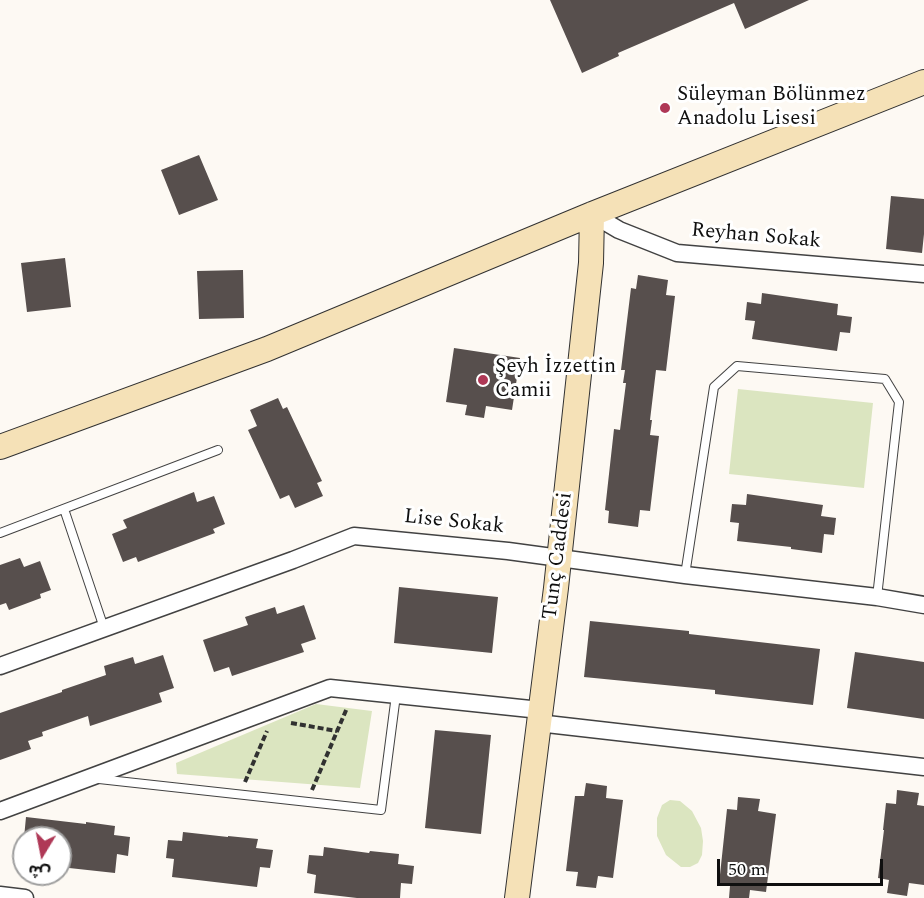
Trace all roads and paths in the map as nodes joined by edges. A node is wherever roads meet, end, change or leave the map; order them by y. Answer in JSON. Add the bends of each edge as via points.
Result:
{"nodes":[{"id":1,"x":924,"y":82,"type":"edge"},
{"id":2,"x":592,"y":214,"type":"junction"},
{"id":3,"x":924,"y":274,"type":"edge"},
{"id":4,"x":0,"y":447,"type":"edge"},
{"id":5,"x":218,"y":450,"type":"dead end"},
{"id":6,"x":64,"y":509,"type":"junction"},
{"id":7,"x":0,"y":533,"type":"edge"},
{"id":8,"x":559,"y":558,"type":"junction"},
{"id":9,"x":685,"y":575,"type":"junction"},
{"id":10,"x":877,"y":597,"type":"junction"},
{"id":11,"x":924,"y":605,"type":"edge"},
{"id":12,"x":104,"y":628,"type":"junction"},
{"id":13,"x":0,"y":666,"type":"edge"},
{"id":14,"x":354,"y":691,"type":"junction"},
{"id":15,"x":396,"y":695,"type":"junction"},
{"id":16,"x":275,"y":713,"type":"junction"},
{"id":17,"x":539,"y":717,"type":"junction"},
{"id":18,"x":337,"y":731,"type":"junction"},
{"id":19,"x":924,"y":767,"type":"edge"},
{"id":20,"x":89,"y":778,"type":"junction"},
{"id":21,"x":240,"y":794,"type":"junction"},
{"id":22,"x":307,"y":801,"type":"junction"},
{"id":23,"x":0,"y":811,"type":"edge"},
{"id":24,"x":0,"y":895,"type":"edge"},
{"id":25,"x":25,"y":898,"type":"edge"},
{"id":26,"x":517,"y":898,"type":"edge"}],
"edges":[{"from":1,"to":2,"type":"street"},
{"from":2,"to":3,"type":"street","name":"Reyhan Sokak","via":[[619,230],[676,253]]},
{"from":2,"to":4,"type":"street","via":[[267,349]]},
{"from":2,"to":8,"type":"street","name":"Tunç Caddesi","via":[[591,263]]},
{"from":5,"to":6,"type":"lane"},
{"from":6,"to":7,"type":"lane"},
{"from":6,"to":12,"type":"lane"},
{"from":8,"to":9,"type":"street","name":"Lise Sokak"},
{"from":8,"to":12,"type":"street","name":"Lise Sokak","via":[[354,536]]},
{"from":8,"to":17,"type":"street","name":"Tunç Caddesi"},
{"from":9,"to":10,"type":"street","name":"Lise Sokak"},
{"from":9,"to":10,"type":"lane","via":[[714,387],[737,366],[885,380],[899,402]]},
{"from":10,"to":11,"type":"street","name":"Lise Sokak"},
{"from":12,"to":13,"type":"street","name":"Lise Sokak"},
{"from":14,"to":15,"type":"street"},
{"from":14,"to":16,"type":"street","via":[[330,688]]},
{"from":14,"to":18,"type":"path"},
{"from":15,"to":17,"type":"street"},
{"from":15,"to":22,"type":"lane","via":[[381,810]]},
{"from":16,"to":18,"type":"path"},
{"from":16,"to":20,"type":"street"},
{"from":16,"to":21,"type":"path"},
{"from":17,"to":19,"type":"street"},
{"from":17,"to":26,"type":"street","name":"Tunç Caddesi"},
{"from":18,"to":22,"type":"path"},
{"from":20,"to":21,"type":"lane"},
{"from":20,"to":23,"type":"street"},
{"from":21,"to":22,"type":"lane"},
{"from":24,"to":25,"type":"street"}]}
